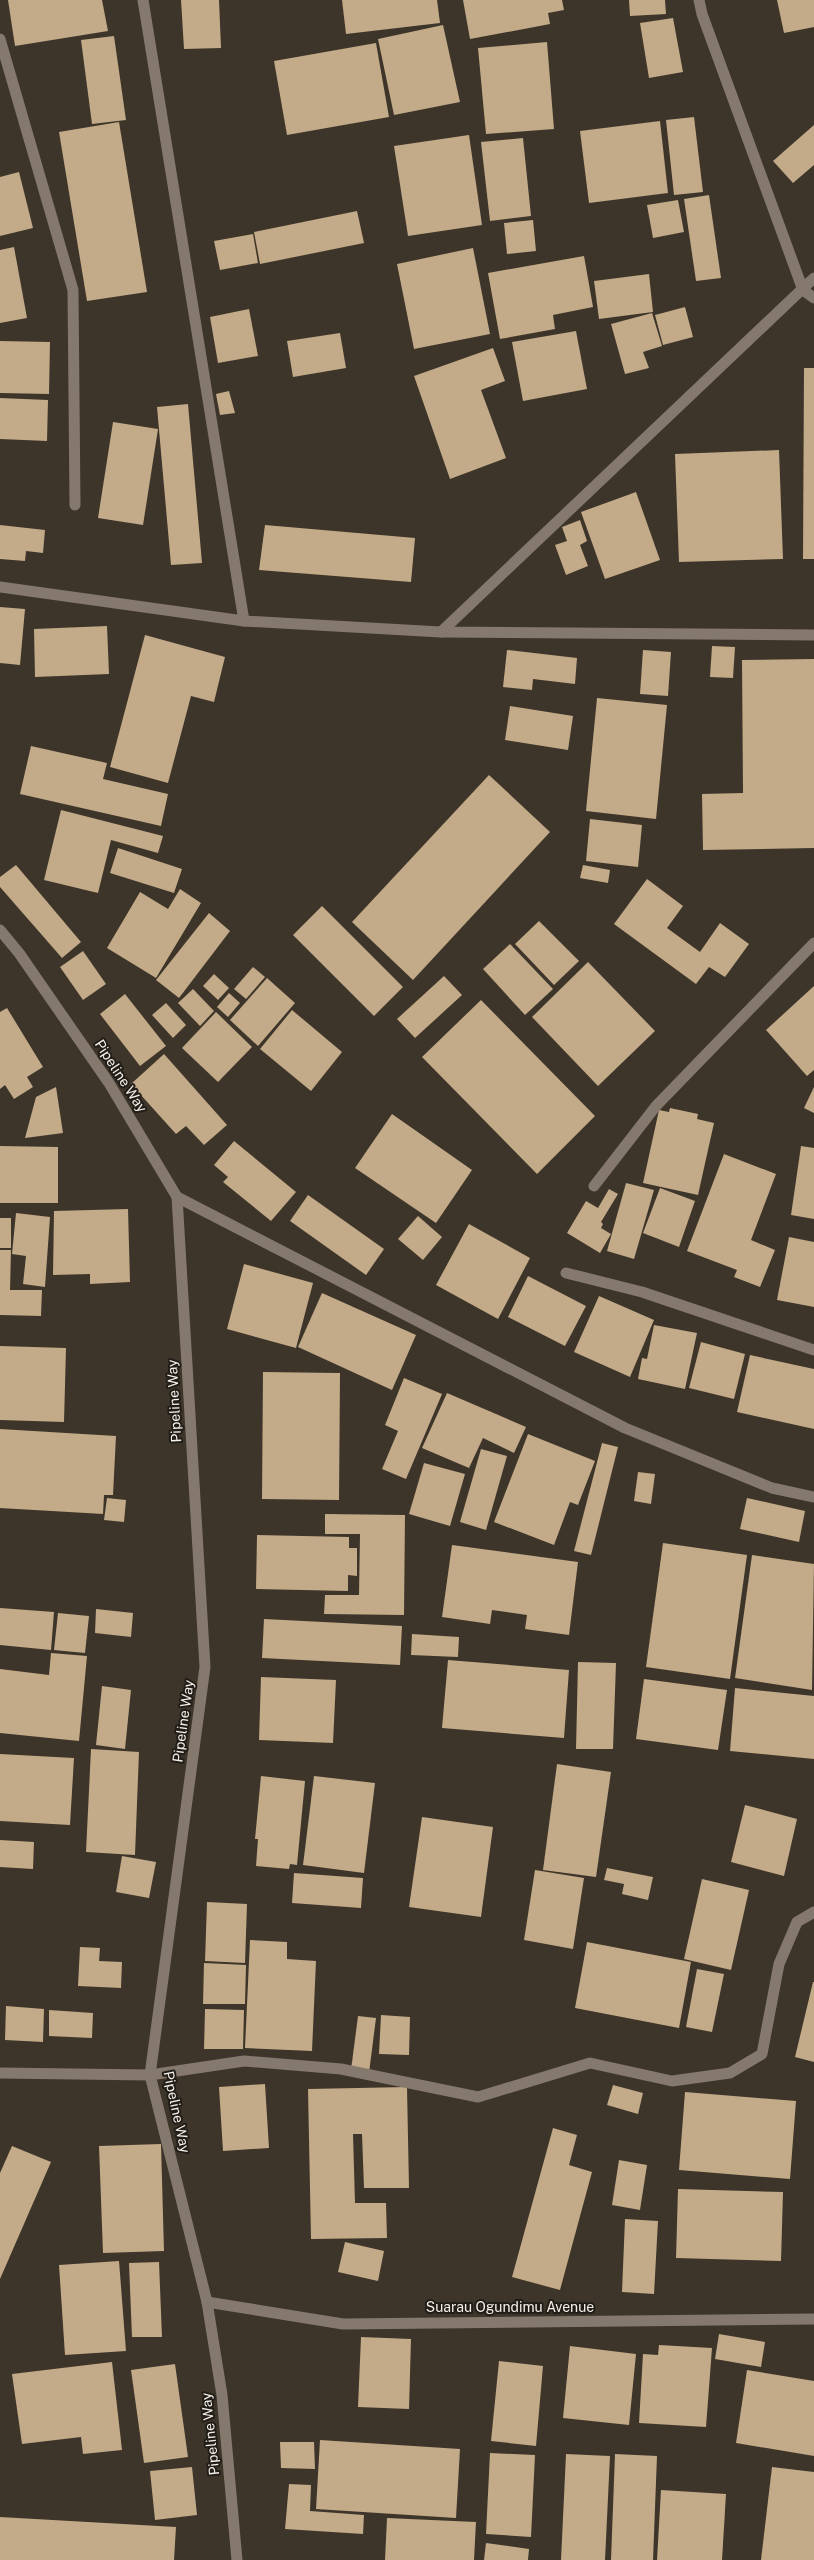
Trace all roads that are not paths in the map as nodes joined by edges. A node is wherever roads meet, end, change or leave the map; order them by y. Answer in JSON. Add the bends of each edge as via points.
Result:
{"nodes":[{"id":1,"x":143,"y":0,"type":"edge"},
{"id":2,"x":699,"y":0,"type":"edge"},
{"id":3,"x":0,"y":39,"type":"edge"},
{"id":4,"x":814,"y":278,"type":"edge"},
{"id":5,"x":803,"y":290,"type":"junction"},
{"id":6,"x":814,"y":298,"type":"edge"},
{"id":7,"x":74,"y":505,"type":"dead end"},
{"id":8,"x":0,"y":587,"type":"edge"},
{"id":9,"x":244,"y":621,"type":"junction"},
{"id":10,"x":441,"y":632,"type":"junction"},
{"id":11,"x":814,"y":635,"type":"edge"},
{"id":12,"x":0,"y":930,"type":"edge"},
{"id":13,"x":814,"y":944,"type":"edge"},
{"id":14,"x":594,"y":1186,"type":"dead end"},
{"id":15,"x":177,"y":1197,"type":"junction"},
{"id":16,"x":566,"y":1273,"type":"dead end"},
{"id":17,"x":814,"y":1350,"type":"edge"},
{"id":18,"x":814,"y":1497,"type":"edge"},
{"id":19,"x":814,"y":1912,"type":"edge"},
{"id":20,"x":0,"y":2073,"type":"edge"},
{"id":21,"x":150,"y":2075,"type":"junction"},
{"id":22,"x":207,"y":2302,"type":"junction"},
{"id":23,"x":814,"y":2319,"type":"edge"},
{"id":24,"x":237,"y":2560,"type":"edge"}],
"edges":[{"from":1,"to":9,"type":"street"},
{"from":2,"to":5,"type":"street"},
{"from":3,"to":7,"type":"street","via":[[72,290]]},
{"from":4,"to":5,"type":"street"},
{"from":5,"to":6,"type":"street"},
{"from":5,"to":10,"type":"street"},
{"from":8,"to":9,"type":"street"},
{"from":9,"to":10,"type":"street"},
{"from":10,"to":11,"type":"street"},
{"from":12,"to":15,"type":"street","name":"Pipeline Way","via":[[19,953],[109,1083]]},
{"from":13,"to":14,"type":"street","via":[[656,1106]]},
{"from":15,"to":18,"type":"street","via":[[625,1428],[772,1488]]},
{"from":15,"to":21,"type":"street","name":"Pipeline Way","via":[[205,1667]]},
{"from":16,"to":17,"type":"street","via":[[642,1292]]},
{"from":19,"to":21,"type":"street","via":[[797,1922],[779,1964],[762,2054],[730,2073],[672,2081],[590,2063],[478,2098],[341,2069],[244,2061]]},
{"from":20,"to":21,"type":"street"},
{"from":21,"to":22,"type":"street","name":"Pipeline Way"},
{"from":22,"to":23,"type":"street","name":"Suarau Ogundimu Avenue","via":[[343,2324]]},
{"from":22,"to":24,"type":"street","name":"Pipeline Way","via":[[222,2395]]}]}
